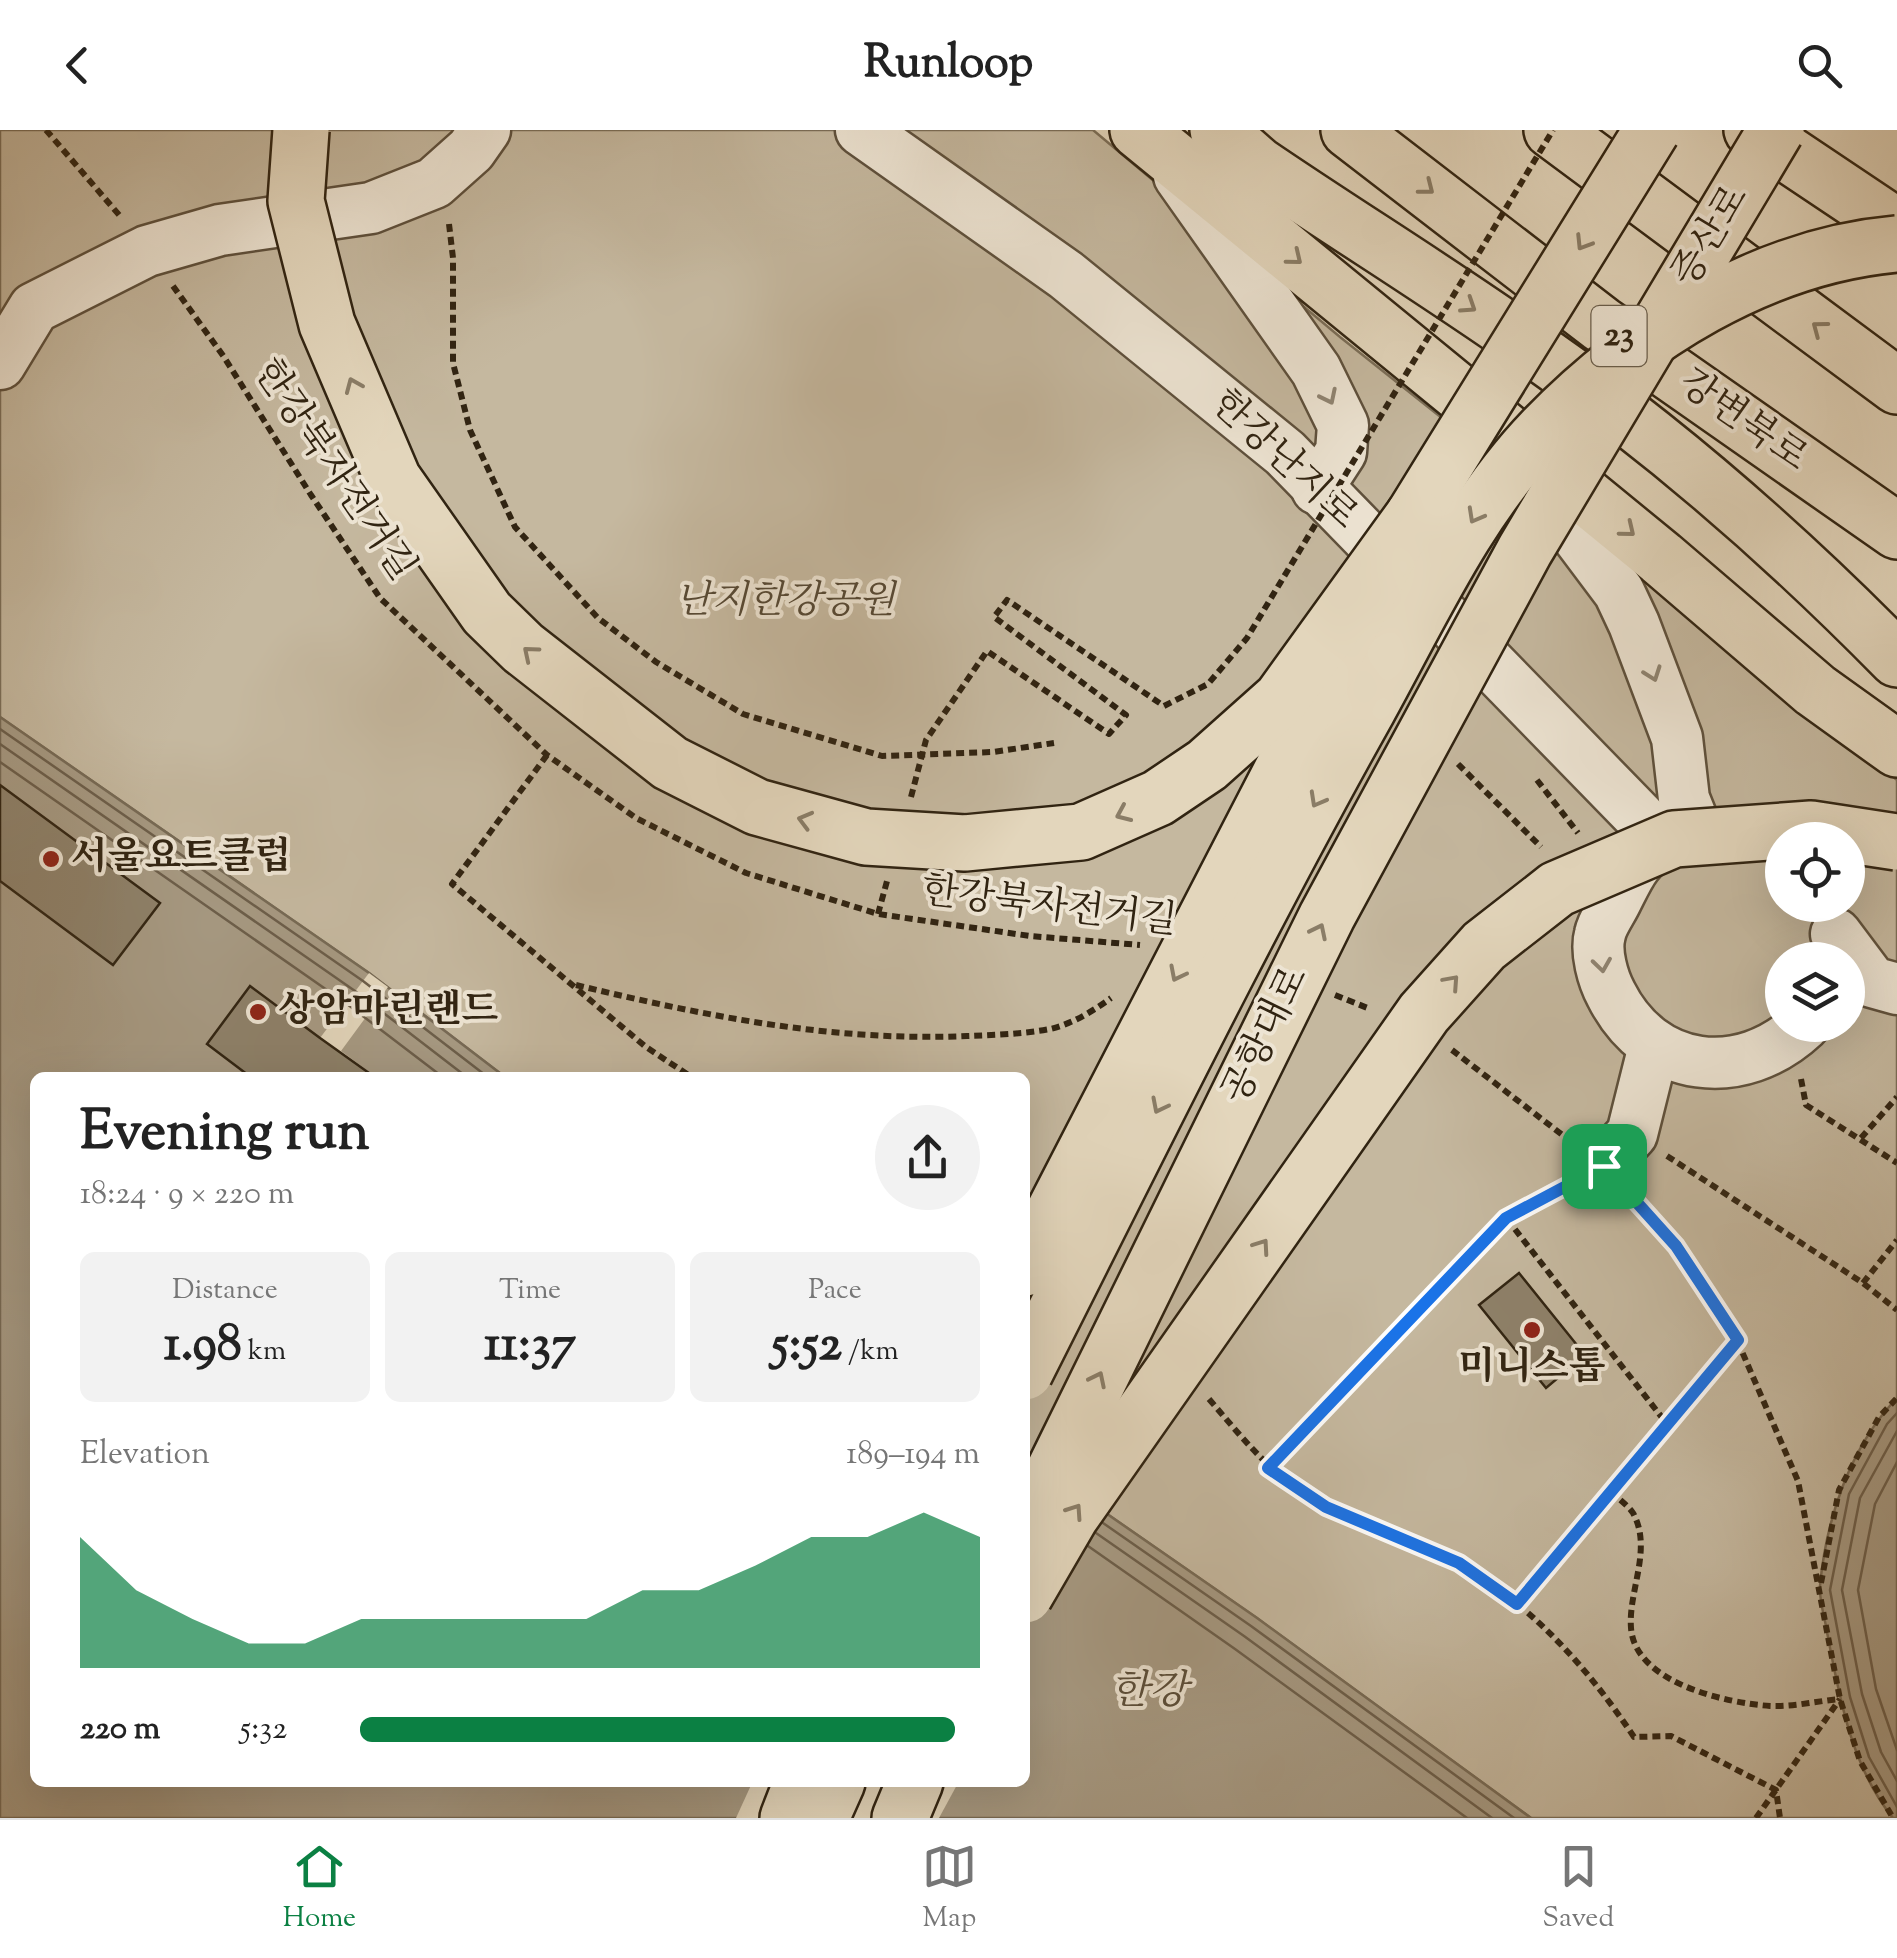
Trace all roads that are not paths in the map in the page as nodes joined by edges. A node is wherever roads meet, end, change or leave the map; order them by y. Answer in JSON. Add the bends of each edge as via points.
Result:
{"nodes":[{"id":1,"x":300,"y":130,"type":"edge"},
{"id":2,"x":486,"y":130,"type":"edge"},
{"id":3,"x":862,"y":130,"type":"edge"},
{"id":4,"x":1218,"y":130,"type":"edge"},
{"id":5,"x":1349,"y":130,"type":"edge"},
{"id":6,"x":1552,"y":130,"type":"edge"},
{"id":7,"x":1652,"y":130,"type":"edge"},
{"id":8,"x":1752,"y":130,"type":"edge"},
{"id":9,"x":1776,"y":130,"type":"edge"},
{"id":10,"x":1165,"y":135,"type":"edge"},
{"id":11,"x":1258,"y":165,"type":"junction"},
{"id":12,"x":1897,"y":228,"type":"edge"},
{"id":13,"x":1897,"y":244,"type":"edge"},
{"id":14,"x":0,"y":364,"type":"edge"},
{"id":15,"x":1897,"y":386,"type":"edge"},
{"id":16,"x":1517,"y":440,"type":"junction"},
{"id":17,"x":1317,"y":489,"type":"junction"},
{"id":18,"x":1414,"y":515,"type":"junction"},
{"id":19,"x":1897,"y":531,"type":"edge"},
{"id":20,"x":1524,"y":550,"type":"joint"},
{"id":21,"x":1897,"y":659,"type":"edge"},
{"id":22,"x":1897,"y":750,"type":"edge"},
{"id":23,"x":1680,"y":835,"type":"junction"},
{"id":24,"x":1765,"y":838,"type":"edge"},
{"id":25,"x":1897,"y":842,"type":"edge"},
{"id":26,"x":1832,"y":933,"type":"edge"},
{"id":27,"x":1897,"y":989,"type":"edge"},
{"id":28,"x":1785,"y":1042,"type":"edge"},
{"id":29,"x":1654,"y":1046,"type":"junction"},
{"id":30,"x":1618,"y":1150,"type":"road end"},
{"id":31,"x":1030,"y":1258,"type":"edge"},
{"id":32,"x":1030,"y":1362,"type":"edge"},
{"id":33,"x":1030,"y":1520,"type":"edge"},
{"id":34,"x":1030,"y":1586,"type":"edge"},
{"id":35,"x":800,"y":1787,"type":"edge"},
{"id":36,"x":835,"y":1787,"type":"edge"},
{"id":37,"x":913,"y":1787,"type":"edge"},
{"id":38,"x":788,"y":1818,"type":"edge"},
{"id":39,"x":821,"y":1818,"type":"edge"},
{"id":40,"x":900,"y":1818,"type":"edge"}],
"edges":[{"from":18,"to":1,"type":"main road","one_way":true,"bridge":true,"via":[[1281,699],[1207,765],[1158,798],[1081,832],[965,843],[866,837],[757,808],[670,764],[523,648],[487,613],[393,478],[327,324],[296,201]]},
{"from":2,"to":14,"type":"lane","via":[[434,183],[370,208],[220,230],[148,251],[34,308]]},
{"from":3,"to":17,"type":"lane","name":"한강난지로","via":[[1066,275],[1286,453]]},
{"from":4,"to":11,"type":"main road"},
{"from":5,"to":19,"type":"main road","name":"강변북로","number":"23","one_way":true,"via":[[1602,324]]},
{"from":15,"to":6,"type":"main road","one_way":true},
{"from":7,"to":18,"type":"main road","one_way":true,"bridge":true},
{"from":8,"to":12,"type":"main road"},
{"from":9,"to":20,"type":"main road","name":"증산로","bridge":true},
{"from":10,"to":11,"type":"main road"},
{"from":10,"to":16,"type":"main road","one_way":true},
{"from":10,"to":17,"type":"lane","one_way":true,"via":[[1316,370],[1343,425],[1341,452]]},
{"from":11,"to":21,"type":"main road","one_way":true,"via":[[1622,414],[1813,573]]},
{"from":13,"to":32,"type":"main road","one_way":true,"bridge":true,"via":[[1798,266],[1736,289],[1664,330],[1612,366],[1544,430],[1484,500],[1282,863]]},
{"from":16,"to":22,"type":"main road","one_way":true,"via":[[1815,690]]},
{"from":16,"to":23,"type":"lane","one_way":true,"via":[[1634,624],[1677,738],[1684,799]]},
{"from":17,"to":23,"type":"lane","name":"한강난지로"},
{"from":18,"to":31,"type":"main road","one_way":true,"bridge":true},
{"from":33,"to":20,"type":"main road","name":"공항대로","one_way":true,"bridge":true,"via":[[1327,916]]},
{"from":23,"to":24,"type":"lane","via":[[1733,829]]},
{"from":23,"to":29,"type":"lane","one_way":true,"via":[[1636,860],[1599,936],[1604,979],[1622,1017]]},
{"from":34,"to":25,"type":"main road","one_way":true,"bridge":true,"via":[[1071,1516],[1424,1013],[1484,946],[1557,889],[1674,839],[1811,830]]},
{"from":26,"to":27,"type":"lane","via":[[1872,982]]},
{"from":28,"to":29,"type":"lane","via":[[1740,1062],[1695,1062]]},
{"from":29,"to":30,"type":"lane"},
{"from":35,"to":38,"type":"main road"},
{"from":36,"to":39,"type":"main road"},
{"from":37,"to":40,"type":"main road"}]}
